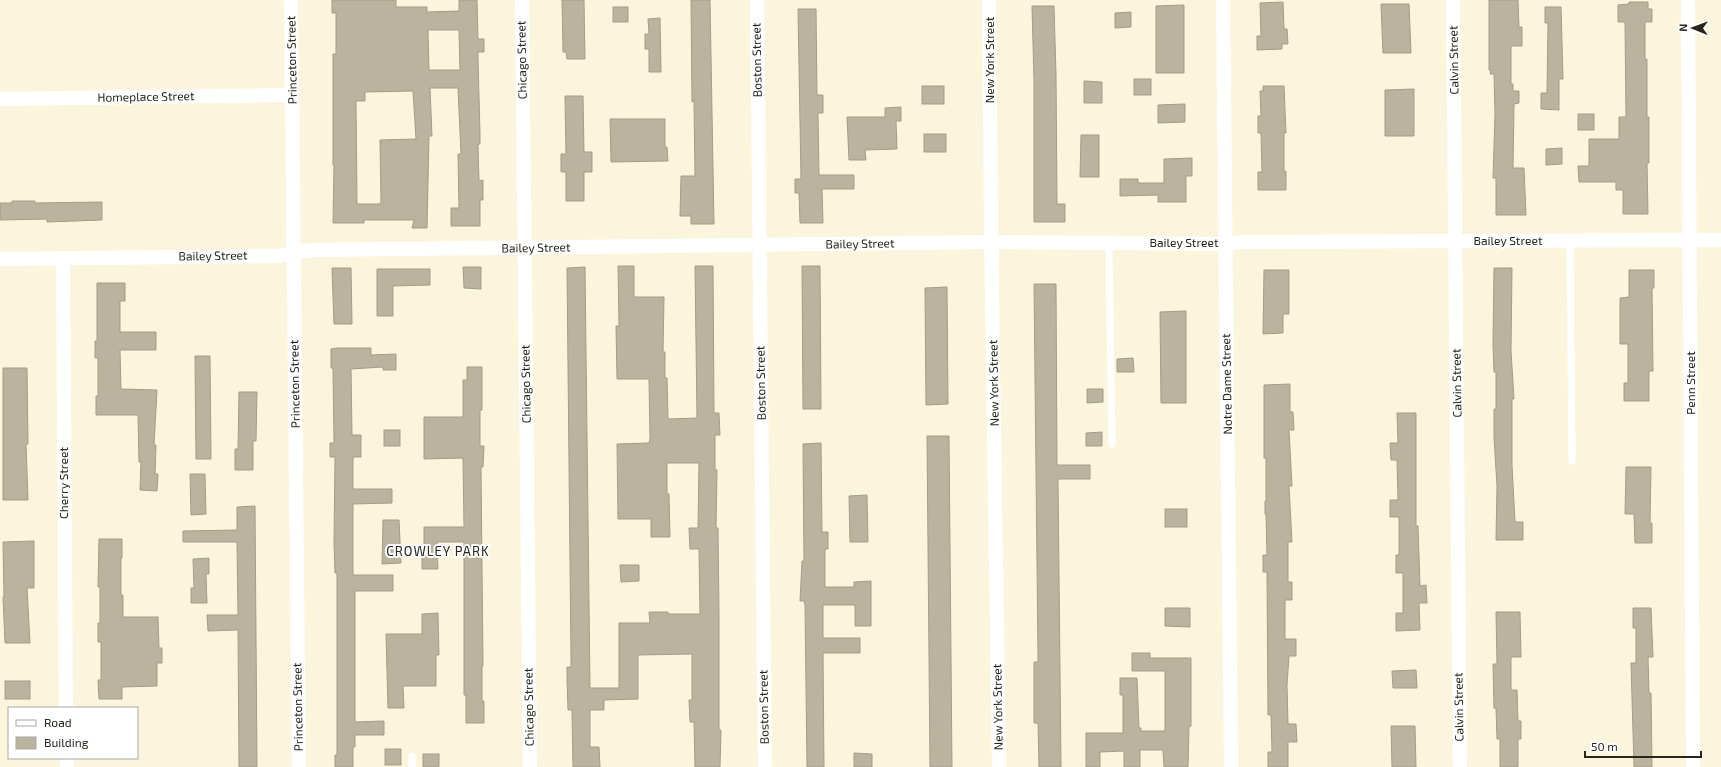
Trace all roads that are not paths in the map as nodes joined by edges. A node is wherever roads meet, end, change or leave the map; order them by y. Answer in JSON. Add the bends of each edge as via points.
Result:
{"nodes":[{"id":1,"x":291,"y":0,"type":"edge"},
{"id":2,"x":522,"y":0,"type":"edge"},
{"id":3,"x":757,"y":0,"type":"edge"},
{"id":4,"x":989,"y":0,"type":"edge"},
{"id":5,"x":1223,"y":0,"type":"edge"},
{"id":6,"x":1453,"y":0,"type":"edge"},
{"id":7,"x":1688,"y":0,"type":"edge"},
{"id":8,"x":292,"y":95,"type":"junction"},
{"id":9,"x":0,"y":99,"type":"edge"},
{"id":10,"x":1690,"y":240,"type":"junction"},
{"id":11,"x":1721,"y":240,"type":"edge"},
{"id":12,"x":1570,"y":241,"type":"junction"},
{"id":13,"x":992,"y":242,"type":"junction"},
{"id":14,"x":1456,"y":242,"type":"junction"},
{"id":15,"x":1109,"y":243,"type":"junction"},
{"id":16,"x":1226,"y":244,"type":"junction"},
{"id":17,"x":759,"y":245,"type":"junction"},
{"id":18,"x":524,"y":248,"type":"junction"},
{"id":19,"x":294,"y":253,"type":"junction"},
{"id":20,"x":63,"y":258,"type":"junction"},
{"id":21,"x":0,"y":259,"type":"edge"},
{"id":22,"x":1112,"y":444,"type":"dead end"},
{"id":23,"x":1572,"y":461,"type":"dead end"},
{"id":24,"x":66,"y":707,"type":"edge"},
{"id":25,"x":412,"y":756,"type":"dead end"},
{"id":26,"x":299,"y":767,"type":"edge"},
{"id":27,"x":412,"y":767,"type":"edge"},
{"id":28,"x":530,"y":767,"type":"edge"},
{"id":29,"x":765,"y":767,"type":"edge"},
{"id":30,"x":999,"y":767,"type":"edge"},
{"id":31,"x":1231,"y":767,"type":"edge"},
{"id":32,"x":1460,"y":767,"type":"edge"},
{"id":33,"x":1693,"y":767,"type":"edge"}],
"edges":[{"from":1,"to":8,"type":"street","name":"Princeton Street"},
{"from":2,"to":18,"type":"street","name":"Chicago Street"},
{"from":3,"to":17,"type":"street","name":"Boston Street"},
{"from":4,"to":13,"type":"street","name":"New York Street"},
{"from":5,"to":16,"type":"street","name":"Notre Dame Street"},
{"from":6,"to":14,"type":"street","name":"Calvin Street"},
{"from":7,"to":10,"type":"street","name":"Penn Street"},
{"from":8,"to":9,"type":"street","name":"Homeplace Street"},
{"from":8,"to":19,"type":"street","name":"Princeton Street"},
{"from":10,"to":11,"type":"street","name":"Bailey Street"},
{"from":10,"to":12,"type":"street","name":"Bailey Street"},
{"from":10,"to":33,"type":"street","name":"Penn Street"},
{"from":12,"to":14,"type":"street","name":"Bailey Street"},
{"from":12,"to":23,"type":"lane"},
{"from":13,"to":15,"type":"street","name":"Bailey Street"},
{"from":13,"to":17,"type":"street","name":"Bailey Street"},
{"from":13,"to":30,"type":"street","name":"New York Street"},
{"from":14,"to":16,"type":"street","name":"Bailey Street"},
{"from":14,"to":32,"type":"street","name":"Calvin Street"},
{"from":15,"to":16,"type":"street","name":"Bailey Street"},
{"from":15,"to":22,"type":"lane"},
{"from":16,"to":31,"type":"street","name":"Notre Dame Street"},
{"from":17,"to":18,"type":"street","name":"Bailey Street"},
{"from":17,"to":29,"type":"street","name":"Boston Street"},
{"from":18,"to":19,"type":"street","name":"Bailey Street","via":[[312,250]]},
{"from":18,"to":28,"type":"street","name":"Chicago Street"},
{"from":19,"to":20,"type":"street","name":"Bailey Street","via":[[277,256]]},
{"from":19,"to":26,"type":"street","name":"Princeton Street"},
{"from":20,"to":21,"type":"street","name":"Bailey Street"},
{"from":20,"to":24,"type":"street","name":"Cherry Street"},
{"from":25,"to":27,"type":"lane"}]}
